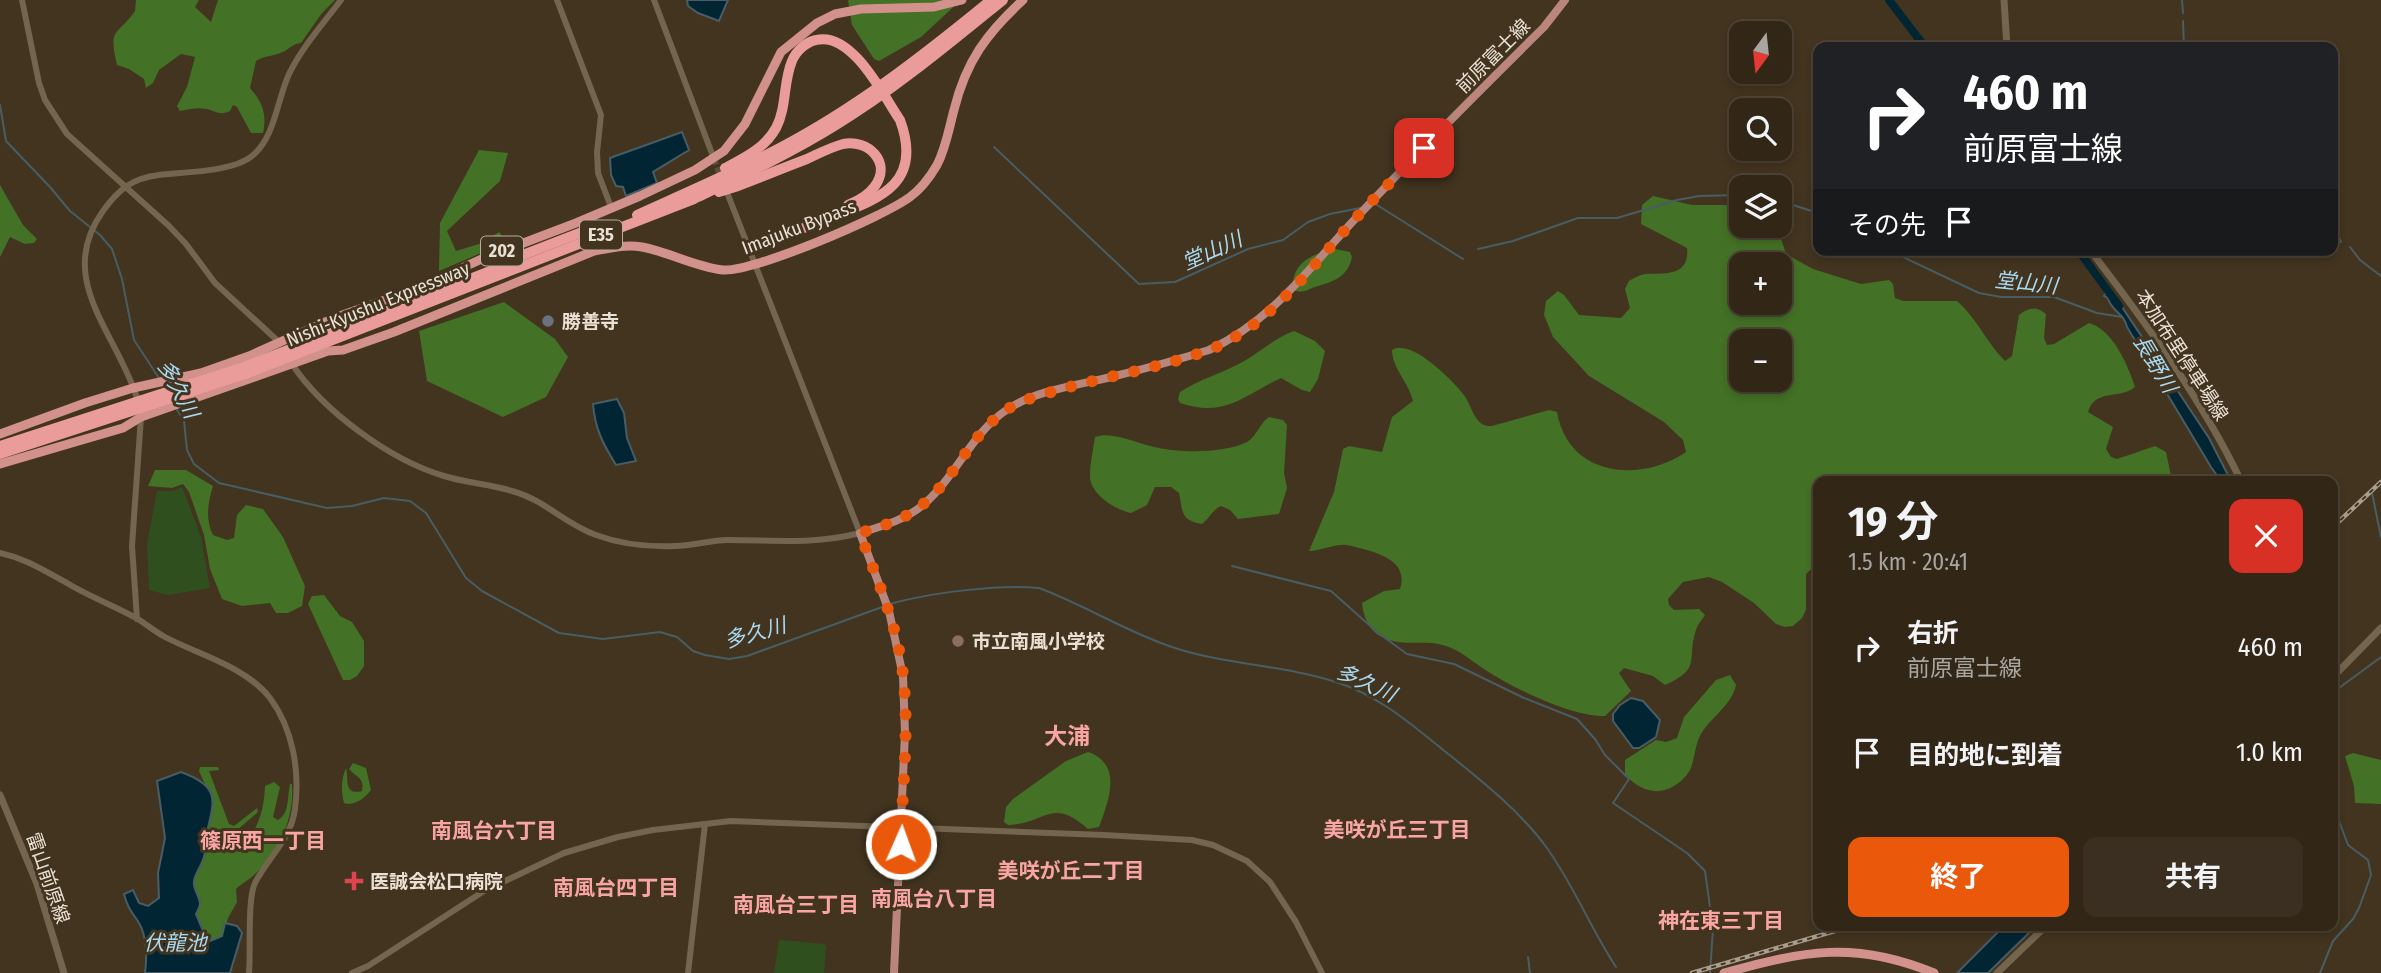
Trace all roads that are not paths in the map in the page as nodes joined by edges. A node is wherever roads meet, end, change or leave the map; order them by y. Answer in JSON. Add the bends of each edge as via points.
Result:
{"nodes":[{"id":1,"x":22,"y":0,"type":"edge"},
{"id":2,"x":341,"y":0,"type":"edge"},
{"id":3,"x":557,"y":0,"type":"edge"},
{"id":4,"x":654,"y":0,"type":"edge"},
{"id":5,"x":962,"y":0,"type":"edge"},
{"id":6,"x":990,"y":0,"type":"edge"},
{"id":7,"x":1003,"y":0,"type":"edge"},
{"id":8,"x":1023,"y":0,"type":"edge"},
{"id":9,"x":1564,"y":0,"type":"edge"},
{"id":10,"x":2004,"y":0,"type":"edge"},
{"id":11,"x":2007,"y":42,"type":"edge"},
{"id":12,"x":894,"y":80,"type":"junction"},
{"id":13,"x":872,"y":96,"type":"junction"},
{"id":14,"x":714,"y":159,"type":"junction"},
{"id":15,"x":124,"y":186,"type":"junction"},
{"id":16,"x":728,"y":195,"type":"dead end"},
{"id":17,"x":694,"y":199,"type":"junction"},
{"id":18,"x":611,"y":207,"type":"junction"},
{"id":19,"x":615,"y":224,"type":"junction"},
{"id":20,"x":598,"y":233,"type":"junction"},
{"id":21,"x":747,"y":246,"type":"junction"},
{"id":22,"x":2094,"y":256,"type":"edge"},
{"id":23,"x":755,"y":264,"type":"junction"},
{"id":24,"x":279,"y":342,"type":"junction"},
{"id":25,"x":292,"y":364,"type":"junction"},
{"id":26,"x":246,"y":370,"type":"junction"},
{"id":27,"x":133,"y":388,"type":"junction"},
{"id":28,"x":137,"y":398,"type":"dead end"},
{"id":29,"x":141,"y":417,"type":"junction"},
{"id":30,"x":0,"y":434,"type":"edge"},
{"id":31,"x":0,"y":446,"type":"edge"},
{"id":32,"x":0,"y":454,"type":"edge"},
{"id":33,"x":0,"y":464,"type":"edge"},
{"id":34,"x":2238,"y":476,"type":"edge"},
{"id":35,"x":860,"y":533,"type":"junction"},
{"id":36,"x":0,"y":553,"type":"edge"},
{"id":37,"x":137,"y":619,"type":"junction"},
{"id":38,"x":2381,"y":628,"type":"edge"},
{"id":39,"x":2338,"y":672,"type":"edge"},
{"id":40,"x":0,"y":794,"type":"edge"},
{"id":41,"x":705,"y":824,"type":"junction"},
{"id":42,"x":901,"y":826,"type":"junction"},
{"id":43,"x":2041,"y":931,"type":"edge"},
{"id":44,"x":64,"y":973,"type":"edge"},
{"id":45,"x":250,"y":973,"type":"edge"},
{"id":46,"x":352,"y":973,"type":"edge"},
{"id":47,"x":688,"y":973,"type":"edge"},
{"id":48,"x":894,"y":973,"type":"edge"},
{"id":49,"x":1322,"y":973,"type":"edge"},
{"id":50,"x":1724,"y":973,"type":"edge"},
{"id":51,"x":1934,"y":973,"type":"edge"},
{"id":52,"x":1997,"y":973,"type":"edge"}],
"edges":[{"from":1,"to":15,"type":"street","via":[[45,100],[67,134]]},
{"from":2,"to":15,"type":"street","via":[[296,61],[267,138],[253,156],[225,167],[152,175]]},
{"from":3,"to":18,"type":"street","via":[[601,115],[598,173]]},
{"from":4,"to":14,"type":"street"},
{"from":5,"to":14,"type":"highway","number":"202","via":[[934,8],[861,9],[817,23],[781,52],[745,124]]},
{"from":6,"to":12,"type":"highway","name":"Nishi-Kyushu Expressway","number":"E35"},
{"from":7,"to":12,"type":"highway","name":"Nishi-Kyushu Expressway","number":"E35"},
{"from":8,"to":23,"type":"highway","name":"Imajuku Bypass","number":"202","via":[[973,57],[943,150],[915,193],[891,210]]},
{"from":9,"to":35,"type":"main road","name":"前原富士線","via":[[1553,17],[1261,319],[1209,349],[1012,406],[979,436],[922,505],[905,517]]},
{"from":10,"to":11,"type":"main road"},
{"from":12,"to":13,"type":"highway","name":"Nishi-Kyushu Expressway","number":"E35"},
{"from":13,"to":17,"type":"highway","name":"Nishi-Kyushu Expressway","number":"E35","via":[[800,146]]},
{"from":13,"to":19,"type":"highway","name":"Nishi-Kyushu Expressway","number":"E35","via":[[772,152]]},
{"from":14,"to":18,"type":"highway","number":"202"},
{"from":15,"to":24,"type":"street","via":[[186,244],[215,283]]},
{"from":15,"to":27,"type":"street","via":[[89,232],[83,262],[87,285]]},
{"from":16,"to":21,"type":"street"},
{"from":17,"to":20,"type":"highway","name":"Nishi-Kyushu Expressway","number":"E35"},
{"from":17,"to":21,"type":"highway","via":[[842,145],[861,144],[877,156],[881,174],[866,196]]},
{"from":18,"to":24,"type":"highway","number":"202"},
{"from":19,"to":20,"type":"highway","name":"Nishi-Kyushu Expressway","number":"E35"},
{"from":19,"to":21,"type":"highway","via":[[707,179],[764,144],[781,115],[797,53],[810,41],[836,40],[857,57],[900,120],[906,151],[902,170],[888,191],[871,202],[758,246]]},
{"from":20,"to":26,"type":"highway","name":"Nishi-Kyushu Expressway","number":"E35"},
{"from":21,"to":23,"type":"street"},
{"from":22,"to":34,"type":"main road","name":"本加布里停車場線","via":[[2180,376]]},
{"from":23,"to":25,"type":"highway","name":"Imajuku Bypass","number":"202","via":[[725,270],[641,247],[594,251],[394,332]]},
{"from":23,"to":35,"type":"street"},
{"from":24,"to":27,"type":"highway","number":"202","via":[[218,367]]},
{"from":25,"to":29,"type":"highway","name":"Imajuku Bypass","number":"202"},
{"from":25,"to":35,"type":"street","via":[[332,409],[413,463],[540,501],[595,535],[676,546],[724,540],[826,541]]},
{"from":26,"to":31,"type":"highway","name":"Nishi-Kyushu Expressway","number":"E35"},
{"from":26,"to":32,"type":"highway","name":"Nishi-Kyushu Expressway","number":"E35"},
{"from":27,"to":28,"type":"street"},
{"from":27,"to":30,"type":"highway","number":"202"},
{"from":29,"to":33,"type":"highway","name":"Imajuku Bypass","number":"202","via":[[123,428]]},
{"from":29,"to":37,"type":"street","via":[[132,546]]},
{"from":35,"to":42,"type":"main road","via":[[889,611],[903,676]]},
{"from":36,"to":37,"type":"street","via":[[32,562]]},
{"from":37,"to":45,"type":"street","via":[[256,684],[277,709],[292,745],[295,811],[284,841],[253,889]]},
{"from":38,"to":39,"type":"main road"},
{"from":40,"to":44,"type":"main road","name":"雷山前原線","via":[[37,884]]},
{"from":41,"to":42,"type":"street","via":[[768,821]]},
{"from":41,"to":46,"type":"street","via":[[629,834],[564,853],[484,891]]},
{"from":41,"to":47,"type":"street"},
{"from":42,"to":48,"type":"main road"},
{"from":42,"to":49,"type":"street","via":[[1172,838],[1213,845],[1247,862],[1270,881]]},
{"from":43,"to":52,"type":"main road"},
{"from":50,"to":51,"type":"highway","via":[[1809,952],[1840,950],[1889,958]]}]}
